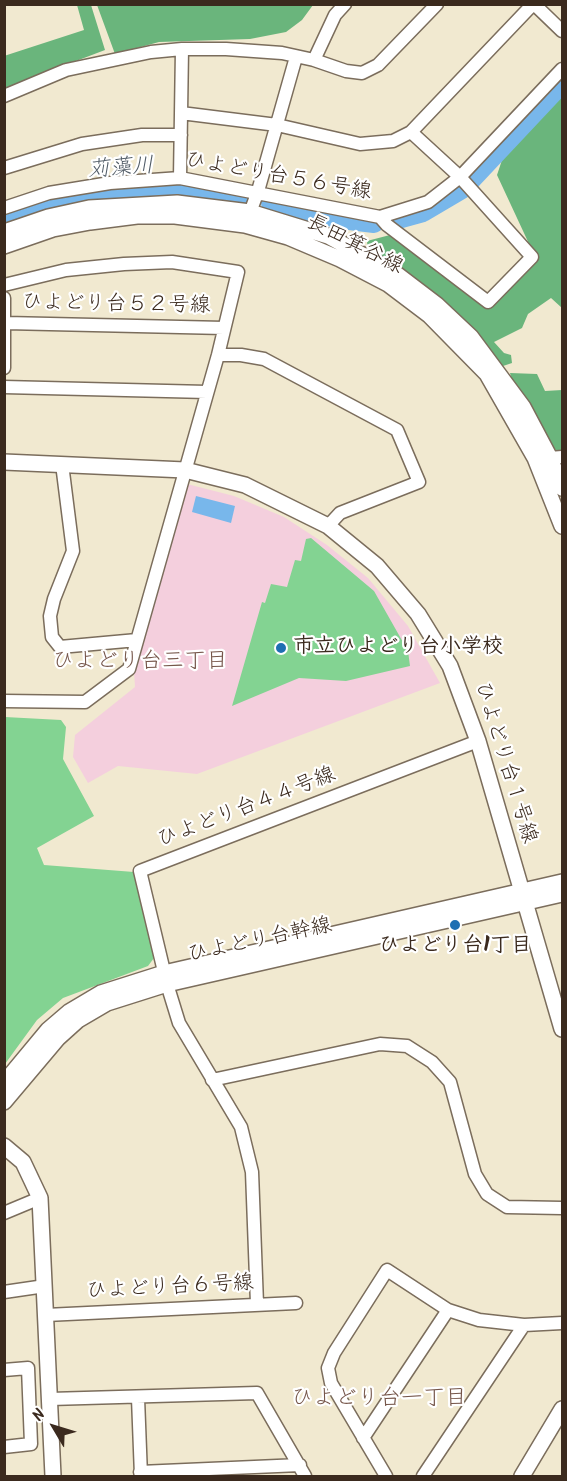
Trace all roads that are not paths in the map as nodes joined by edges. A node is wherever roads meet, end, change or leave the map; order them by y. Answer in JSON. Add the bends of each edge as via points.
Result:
{"nodes":[{"id":1,"x":345,"y":4,"type":"edge"},
{"id":2,"x":437,"y":4,"type":"edge"},
{"id":3,"x":534,"y":4,"type":"edge"},
{"id":4,"x":562,"y":32,"type":"edge"},
{"id":5,"x":183,"y":49,"type":"junction"},
{"id":6,"x":296,"y":57,"type":"junction"},
{"id":7,"x":314,"y":60,"type":"junction"},
{"id":8,"x":562,"y":69,"type":"edge"},
{"id":9,"x":4,"y":96,"type":"edge"},
{"id":10,"x":181,"y":113,"type":"junction"},
{"id":11,"x":277,"y":125,"type":"junction"},
{"id":12,"x":411,"y":132,"type":"junction"},
{"id":13,"x":181,"y":135,"type":"junction"},
{"id":14,"x":4,"y":168,"type":"edge"},
{"id":15,"x":460,"y":177,"type":"junction"},
{"id":16,"x":180,"y":178,"type":"junction"},
{"id":17,"x":258,"y":191,"type":"junction"},
{"id":18,"x":4,"y":208,"type":"edge"},
{"id":19,"x":380,"y":217,"type":"junction"},
{"id":20,"x":248,"y":218,"type":"junction"},
{"id":21,"x":4,"y":232,"type":"edge"},
{"id":22,"x":4,"y":246,"type":"edge"},
{"id":23,"x":4,"y":285,"type":"edge"},
{"id":24,"x":4,"y":298,"type":"edge"},
{"id":25,"x":6,"y":323,"type":"junction"},
{"id":26,"x":224,"y":328,"type":"junction"},
{"id":27,"x":218,"y":355,"type":"junction"},
{"id":28,"x":4,"y":368,"type":"edge"},
{"id":29,"x":4,"y":387,"type":"edge"},
{"id":30,"x":207,"y":392,"type":"junction"},
{"id":31,"x":556,"y":458,"type":"edge"},
{"id":32,"x":4,"y":462,"type":"edge"},
{"id":33,"x":62,"y":464,"type":"junction"},
{"id":34,"x":185,"y":470,"type":"junction"},
{"id":35,"x":562,"y":488,"type":"edge"},
{"id":36,"x":328,"y":526,"type":"junction"},
{"id":37,"x":562,"y":526,"type":"edge"},
{"id":38,"x":137,"y":640,"type":"junction"},
{"id":39,"x":4,"y":701,"type":"edge"},
{"id":40,"x":478,"y":741,"type":"junction"},
{"id":41,"x":562,"y":882,"type":"edge"},
{"id":42,"x":562,"y":894,"type":"edge"},
{"id":43,"x":523,"y":897,"type":"junction"},
{"id":44,"x":165,"y":979,"type":"junction"},
{"id":45,"x":562,"y":1029,"type":"edge"},
{"id":46,"x":212,"y":1080,"type":"junction"},
{"id":47,"x":4,"y":1083,"type":"edge"},
{"id":48,"x":4,"y":1102,"type":"edge"},
{"id":49,"x":4,"y":1146,"type":"edge"},
{"id":50,"x":40,"y":1198,"type":"junction"},
{"id":51,"x":562,"y":1208,"type":"edge"},
{"id":52,"x":4,"y":1213,"type":"edge"},
{"id":53,"x":45,"y":1286,"type":"junction"},
{"id":54,"x":4,"y":1292,"type":"edge"},
{"id":55,"x":296,"y":1303,"type":"dead end"},
{"id":56,"x":257,"y":1304,"type":"junction"},
{"id":57,"x":448,"y":1310,"type":"junction"},
{"id":58,"x":46,"y":1315,"type":"junction"},
{"id":59,"x":562,"y":1323,"type":"edge"},
{"id":60,"x":524,"y":1324,"type":"junction"},
{"id":61,"x":4,"y":1370,"type":"edge"},
{"id":62,"x":138,"y":1398,"type":"junction"},
{"id":63,"x":50,"y":1399,"type":"junction"},
{"id":64,"x":562,"y":1409,"type":"edge"},
{"id":65,"x":363,"y":1438,"type":"junction"},
{"id":66,"x":4,"y":1447,"type":"edge"},
{"id":67,"x":303,"y":1471,"type":"edge"},
{"id":68,"x":140,"y":1474,"type":"edge"},
{"id":69,"x":53,"y":1476,"type":"edge"},
{"id":70,"x":386,"y":1476,"type":"edge"},
{"id":71,"x":423,"y":1476,"type":"edge"},
{"id":72,"x":522,"y":1476,"type":"edge"}],
"edges":[{"from":1,"to":7,"type":"street","via":[[335,15]]},
{"from":2,"to":7,"type":"street","via":[[378,65],[362,73]]},
{"from":3,"to":4,"type":"street"},
{"from":3,"to":12,"type":"street"},
{"from":5,"to":6,"type":"street","via":[[226,49]]},
{"from":5,"to":9,"type":"street","via":[[66,70]]},
{"from":5,"to":10,"type":"street"},
{"from":6,"to":7,"type":"street"},
{"from":6,"to":11,"type":"street"},
{"from":8,"to":15,"type":"street","name":"ひよどり台５６号線"},
{"from":10,"to":11,"type":"street"},
{"from":10,"to":13,"type":"street"},
{"from":11,"to":12,"type":"street","via":[[360,144],[393,141]]},
{"from":11,"to":17,"type":"street"},
{"from":12,"to":15,"type":"street"},
{"from":13,"to":14,"type":"street","via":[[142,135],[82,144]]},
{"from":13,"to":16,"type":"street"},
{"from":15,"to":19,"type":"street","name":"ひよどり台５６号線","via":[[428,202]]},
{"from":15,"to":19,"type":"street","via":[[532,257],[488,302]]},
{"from":16,"to":17,"type":"street","name":"ひよどり台５６号線"},
{"from":16,"to":18,"type":"street","name":"ひよどり台５６号線","via":[[49,193]]},
{"from":17,"to":19,"type":"street","name":"ひよどり台５６号線"},
{"from":17,"to":20,"type":"street"},
{"from":20,"to":21,"type":"street","name":"長田箕谷線","via":[[177,203],[139,203],[58,214]]},
{"from":20,"to":22,"type":"street","name":"長田箕谷線","via":[[137,216],[52,229]]},
{"from":20,"to":31,"type":"street","name":"長田箕谷線","via":[[328,237],[395,273],[437,304],[495,368]]},
{"from":20,"to":37,"type":"street","name":"長田箕谷線","via":[[322,249],[388,284],[462,346],[488,374],[511,412],[535,458]]},
{"from":23,"to":26,"type":"street","via":[[66,270],[124,264],[171,262],[238,272]]},
{"from":24,"to":25,"type":"street"},
{"from":25,"to":26,"type":"street","name":"ひよどり台５２号線"},
{"from":25,"to":28,"type":"street"},
{"from":26,"to":27,"type":"street"},
{"from":27,"to":30,"type":"street"},
{"from":27,"to":36,"type":"street","via":[[264,359],[397,430],[419,482],[340,513]]},
{"from":29,"to":30,"type":"street"},
{"from":30,"to":34,"type":"street"},
{"from":31,"to":35,"type":"street","name":"長田箕谷線"},
{"from":32,"to":33,"type":"street","name":"ひよどり台１号線"},
{"from":33,"to":34,"type":"street","name":"ひよどり台１号線"},
{"from":33,"to":38,"type":"street","via":[[73,551],[54,599],[50,616],[52,637],[60,647]]},
{"from":34,"to":36,"type":"street","name":"ひよどり台１号線","via":[[245,485]]},
{"from":34,"to":38,"type":"street"},
{"from":36,"to":40,"type":"street","name":"ひよどり台１号線","via":[[377,566],[418,614],[450,666]]},
{"from":38,"to":39,"type":"street","via":[[129,669],[85,702]]},
{"from":40,"to":43,"type":"street","name":"ひよどり台１号線"},
{"from":40,"to":44,"type":"street","name":"ひよどり台４４号線","via":[[140,871]]},
{"from":41,"to":43,"type":"street","name":"ひよどり台幹線"},
{"from":42,"to":43,"type":"street","name":"ひよどり台幹線"},
{"from":43,"to":44,"type":"street","name":"ひよどり台幹線"},
{"from":43,"to":45,"type":"street","name":"ひよどり台１号線"},
{"from":44,"to":46,"type":"street","via":[[180,1023]]},
{"from":44,"to":47,"type":"street","name":"ひよどり台幹線","via":[[101,993],[69,1012],[48,1030]]},
{"from":44,"to":48,"type":"street","name":"ひよどり台幹線","via":[[78,1020]]},
{"from":46,"to":51,"type":"street","via":[[380,1044],[407,1046],[432,1062],[450,1082],[475,1174],[487,1194],[507,1207]]},
{"from":46,"to":56,"type":"street","via":[[241,1127],[252,1172]]},
{"from":49,"to":50,"type":"street","via":[[23,1162]]},
{"from":50,"to":52,"type":"street"},
{"from":50,"to":53,"type":"street"},
{"from":53,"to":54,"type":"street"},
{"from":53,"to":58,"type":"street"},
{"from":55,"to":56,"type":"street","name":"ひよどり台６号線"},
{"from":56,"to":58,"type":"street","name":"ひよどり台６号線"},
{"from":57,"to":60,"type":"street","via":[[479,1320]]},
{"from":57,"to":65,"type":"street"},
{"from":57,"to":65,"type":"street","via":[[387,1270],[328,1368],[331,1383]]},
{"from":58,"to":63,"type":"street"},
{"from":59,"to":60,"type":"street"},
{"from":60,"to":71,"type":"street"},
{"from":61,"to":66,"type":"street","via":[[28,1368],[32,1444]]},
{"from":62,"to":63,"type":"street"},
{"from":62,"to":67,"type":"street","via":[[258,1393]]},
{"from":62,"to":68,"type":"street"},
{"from":63,"to":69,"type":"street"},
{"from":64,"to":72,"type":"street"},
{"from":65,"to":70,"type":"street"},
{"from":67,"to":68,"type":"street"}]}
